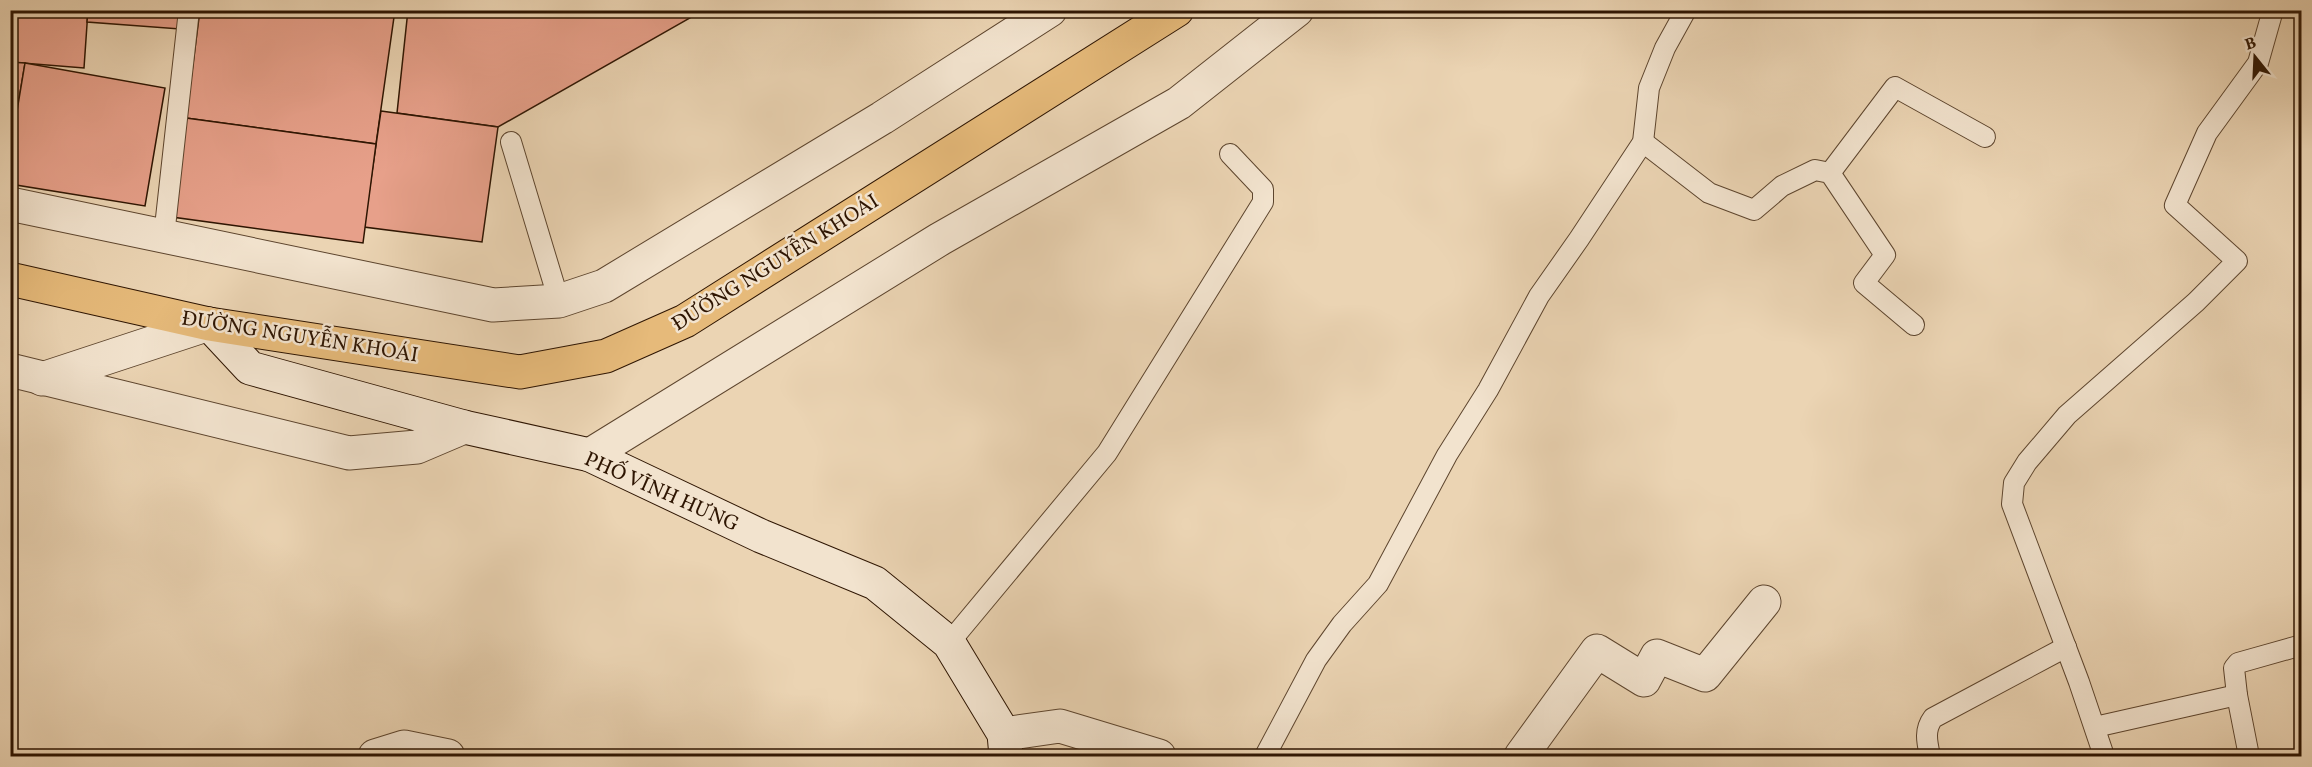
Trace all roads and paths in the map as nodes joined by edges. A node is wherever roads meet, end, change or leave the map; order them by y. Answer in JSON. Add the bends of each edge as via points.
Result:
{"nodes":[{"id":1,"x":189,"y":10,"type":"edge"},
{"id":2,"x":1050,"y":10,"type":"edge"},
{"id":3,"x":1177,"y":10,"type":"edge"},
{"id":4,"x":1297,"y":10,"type":"edge"},
{"id":5,"x":1686,"y":10,"type":"edge"},
{"id":6,"x":2273,"y":10,"type":"edge"},
{"id":7,"x":1985,"y":137,"type":"dead end"},
{"id":8,"x":511,"y":142,"type":"dead end"},
{"id":9,"x":1643,"y":142,"type":"junction"},
{"id":10,"x":1230,"y":154,"type":"dead end"},
{"id":11,"x":1830,"y":173,"type":"junction"},
{"id":12,"x":10,"y":204,"type":"edge"},
{"id":13,"x":164,"y":236,"type":"junction"},
{"id":14,"x":10,"y":279,"type":"edge"},
{"id":15,"x":559,"y":300,"type":"junction"},
{"id":16,"x":208,"y":324,"type":"junction"},
{"id":17,"x":1914,"y":325,"type":"dead end"},
{"id":18,"x":10,"y":370,"type":"edge"},
{"id":19,"x":42,"y":379,"type":"junction"},
{"id":20,"x":464,"y":427,"type":"junction"},
{"id":21,"x":590,"y":455,"type":"junction"},
{"id":22,"x":1764,"y":602,"type":"dead end"},
{"id":23,"x":949,"y":643,"type":"junction"},
{"id":24,"x":2301,"y":645,"type":"edge"},
{"id":25,"x":2066,"y":647,"type":"junction"},
{"id":26,"x":2237,"y":695,"type":"junction"},
{"id":27,"x":2095,"y":727,"type":"junction"},
{"id":28,"x":1005,"y":745,"type":"edge"},
{"id":29,"x":375,"y":756,"type":"edge"},
{"id":30,"x":448,"y":756,"type":"edge"},
{"id":31,"x":1159,"y":756,"type":"edge"},
{"id":32,"x":1265,"y":756,"type":"edge"},
{"id":33,"x":1521,"y":756,"type":"edge"},
{"id":34,"x":1930,"y":756,"type":"edge"},
{"id":35,"x":2104,"y":756,"type":"edge"},
{"id":36,"x":2249,"y":756,"type":"edge"}],
"edges":[{"from":1,"to":13,"type":"lane"},
{"from":2,"to":15,"type":"street","via":[[882,118],[604,286]]},
{"from":3,"to":16,"type":"main road","name":"ĐƯỜNG NGUYỄN KHOÁI","via":[[685,321],[606,356],[520,372]]},
{"from":4,"to":21,"type":"street","via":[[1179,103],[940,239]]},
{"from":5,"to":9,"type":"lane","via":[[1649,88]]},
{"from":6,"to":25,"type":"lane","via":[[2258,63],[2207,133],[2175,205],[2237,261],[2067,415],[2014,483],[2012,504]]},
{"from":7,"to":11,"type":"lane","via":[[1895,87]]},
{"from":8,"to":15,"type":"lane"},
{"from":9,"to":11,"type":"lane","via":[[1709,193],[1754,210],[1782,186],[1815,170]]},
{"from":9,"to":32,"type":"lane","via":[[1539,296],[1378,584],[1316,660]]},
{"from":10,"to":23,"type":"lane","via":[[1263,189],[1263,202],[1107,453]]},
{"from":11,"to":17,"type":"lane","via":[[1885,255],[1864,283]]},
{"from":12,"to":13,"type":"street"},
{"from":13,"to":15,"type":"street","via":[[493,305]]},
{"from":14,"to":16,"type":"main road","name":"ĐƯỜNG NGUYỄN KHOÁI"},
{"from":16,"to":19,"type":"street"},
{"from":16,"to":20,"type":"street","name":"PHỐ VĨNH HƯNG","via":[[250,368]]},
{"from":18,"to":19,"type":"street"},
{"from":19,"to":20,"type":"street","via":[[349,453],[417,447]]},
{"from":20,"to":21,"type":"street","name":"PHỐ VĨNH HƯNG"},
{"from":21,"to":23,"type":"street","name":"PHỐ VĨNH HƯNG","via":[[761,536],[875,583]]},
{"from":22,"to":33,"type":"street","via":[[1705,675],[1657,656],[1644,680],[1597,651]]},
{"from":23,"to":28,"type":"street","name":"PHỐ VĨNH HƯNG"},
{"from":24,"to":26,"type":"lane","via":[[2238,663],[2234,672]]},
{"from":25,"to":27,"type":"lane"},
{"from":25,"to":34,"type":"lane","via":[[1933,718],[1926,734]]},
{"from":26,"to":27,"type":"lane"},
{"from":26,"to":36,"type":"lane"},
{"from":27,"to":35,"type":"lane"},
{"from":28,"to":31,"type":"street","via":[[1060,726]]},
{"from":29,"to":30,"type":"street","via":[[404,747]]}]}
